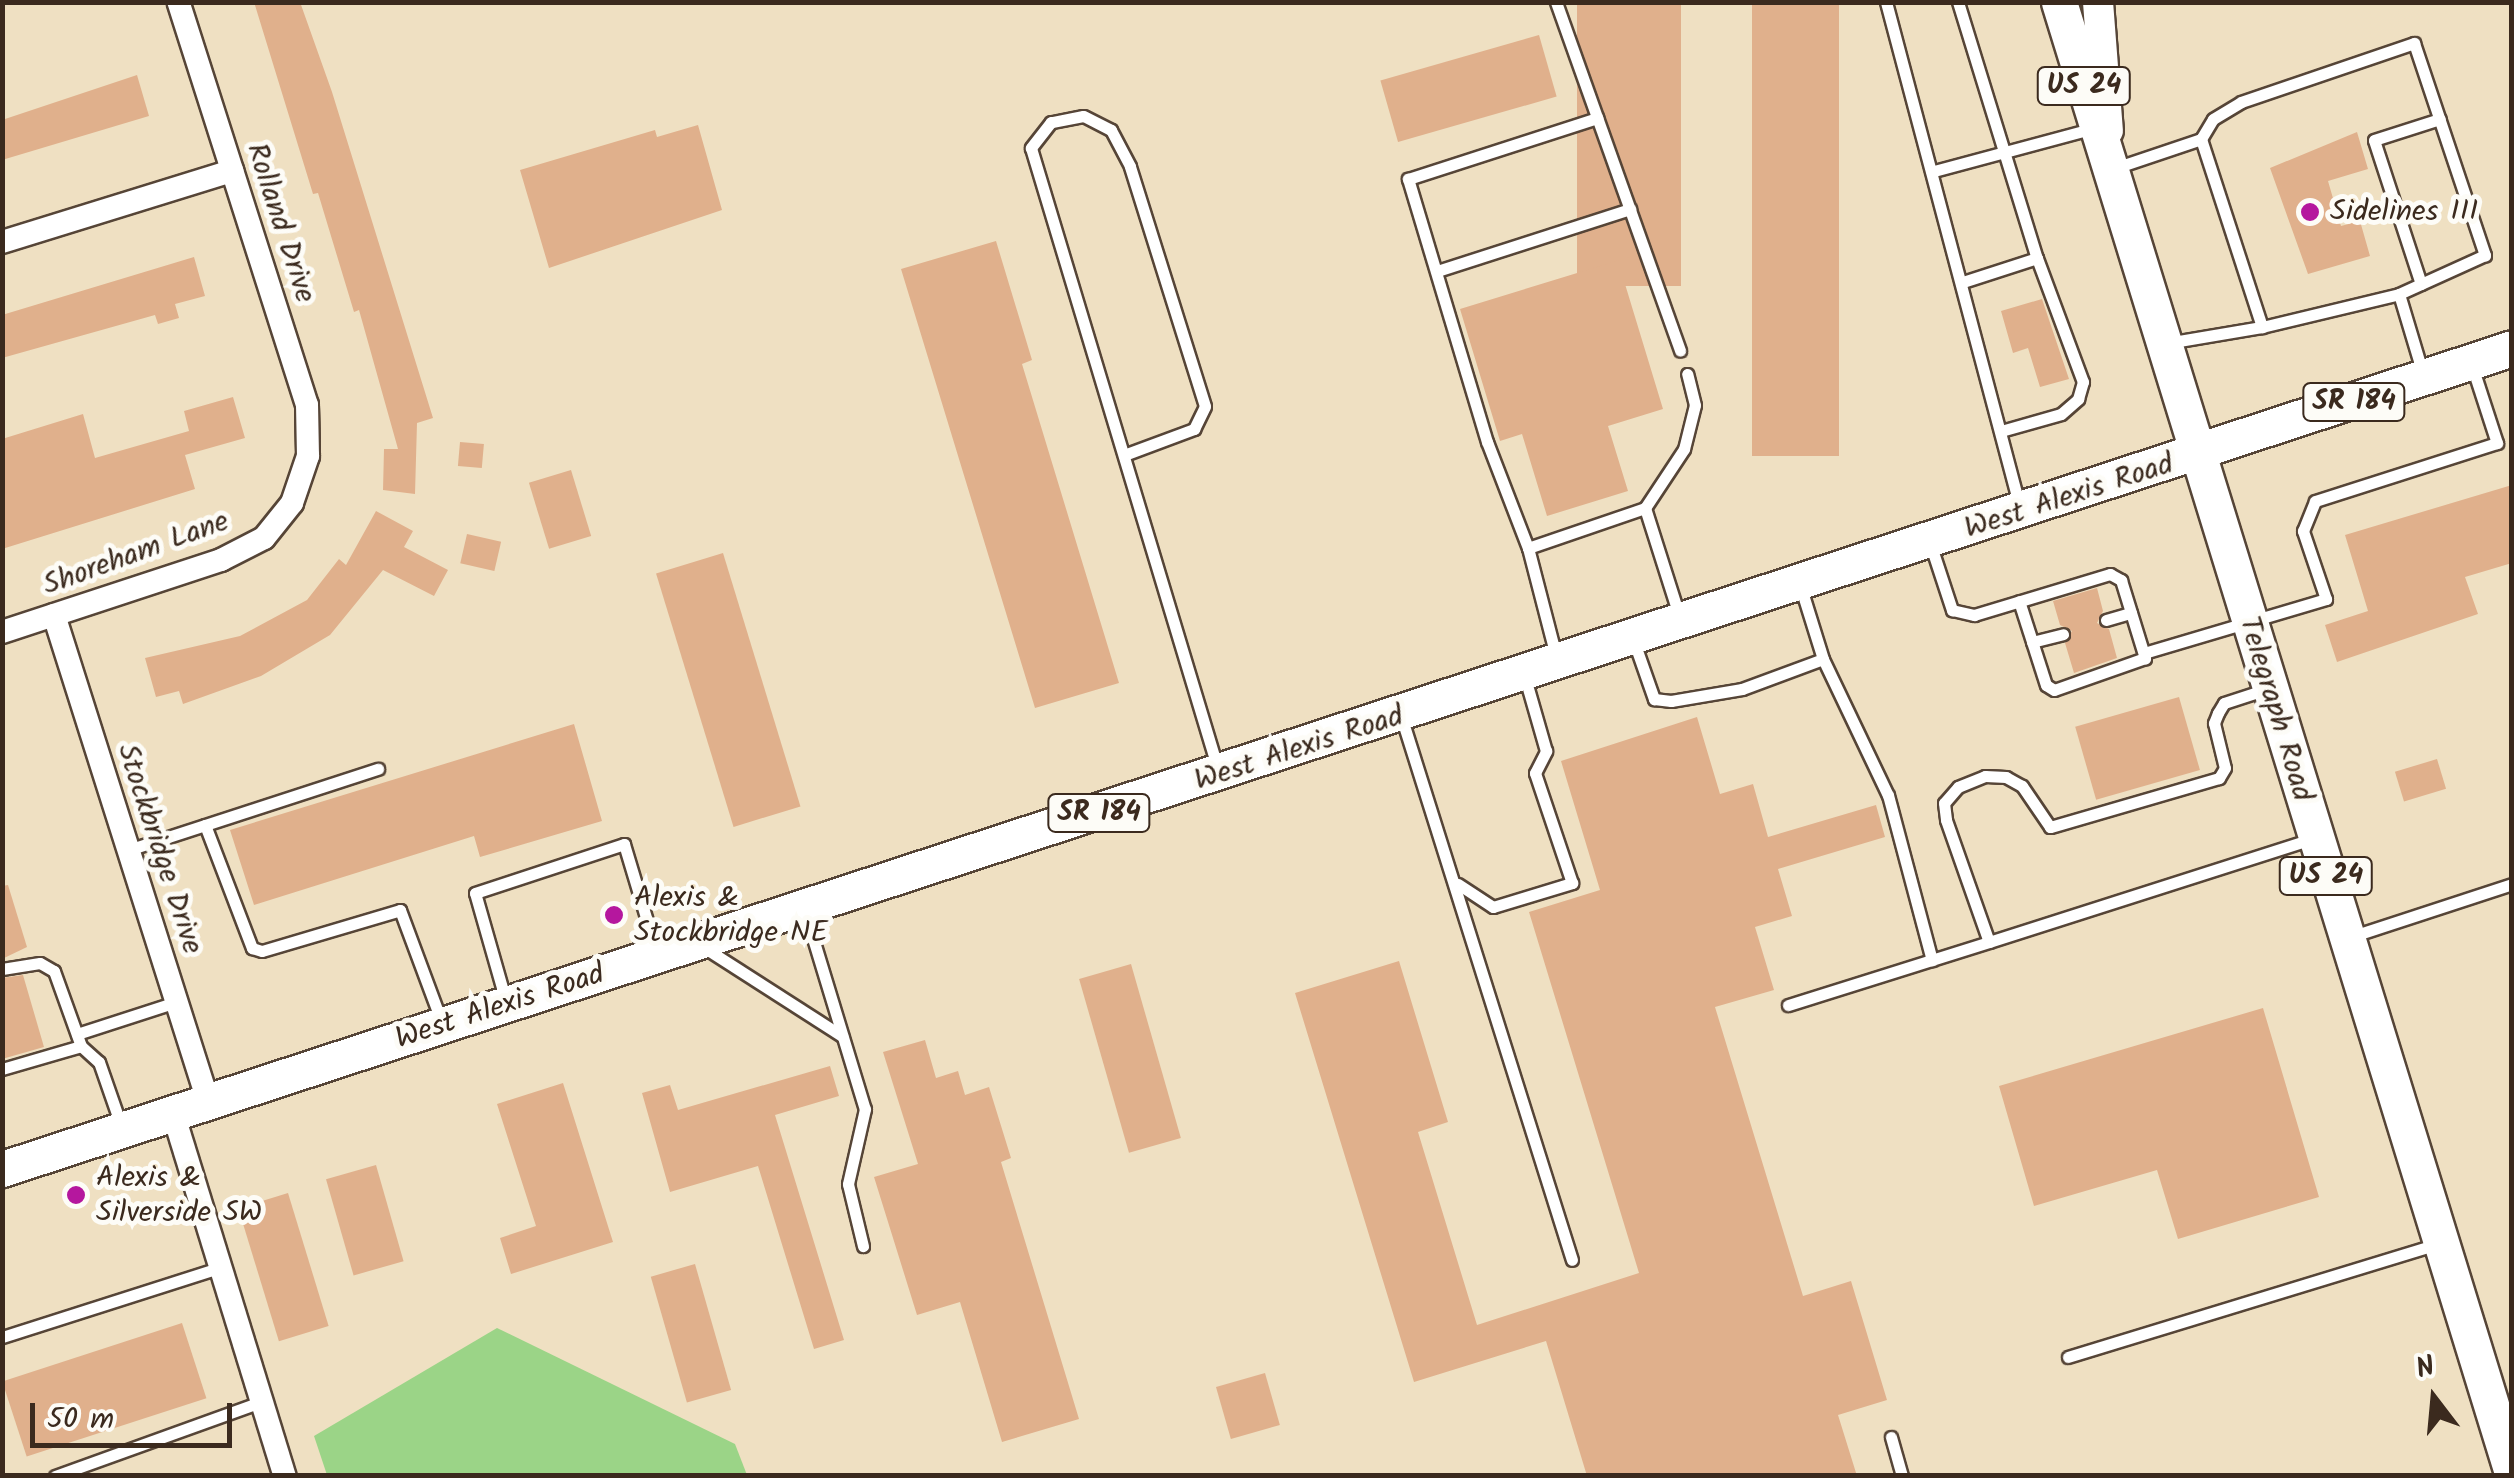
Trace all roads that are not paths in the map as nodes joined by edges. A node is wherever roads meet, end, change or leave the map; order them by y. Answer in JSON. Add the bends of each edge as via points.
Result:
{"nodes":[{"id":1,"x":178,"y":2,"type":"edge"},
{"id":2,"x":1556,"y":2,"type":"edge"},
{"id":3,"x":1886,"y":2,"type":"edge"},
{"id":4,"x":1958,"y":2,"type":"edge"},
{"id":5,"x":2058,"y":2,"type":"edge"},
{"id":6,"x":2098,"y":2,"type":"edge"},
{"id":7,"x":1597,"y":118,"type":"junction"},
{"id":8,"x":2440,"y":118,"type":"junction"},
{"id":9,"x":2096,"y":127,"type":"junction"},
{"id":10,"x":2201,"y":139,"type":"junction"},
{"id":11,"x":2004,"y":152,"type":"junction"},
{"id":12,"x":2111,"y":169,"type":"junction"},
{"id":13,"x":232,"y":171,"type":"junction"},
{"id":14,"x":1934,"y":171,"type":"junction"},
{"id":15,"x":1630,"y":209,"type":"junction"},
{"id":16,"x":2,"y":242,"type":"edge"},
{"id":17,"x":2037,"y":258,"type":"junction"},
{"id":18,"x":1437,"y":271,"type":"junction"},
{"id":19,"x":1963,"y":282,"type":"junction"},
{"id":20,"x":2422,"y":284,"type":"junction"},
{"id":21,"x":2399,"y":294,"type":"junction"},
{"id":22,"x":2262,"y":327,"type":"junction"},
{"id":23,"x":2162,"y":344,"type":"junction"},
{"id":24,"x":2512,"y":348,"type":"edge"},
{"id":25,"x":1680,"y":352,"type":"dead end"},
{"id":26,"x":2470,"y":362,"type":"junction"},
{"id":27,"x":1687,"y":374,"type":"dead end"},
{"id":28,"x":2425,"y":378,"type":"junction"},
{"id":29,"x":2001,"y":431,"type":"junction"},
{"id":30,"x":1124,"y":455,"type":"junction"},
{"id":31,"x":2196,"y":455,"type":"junction"},
{"id":32,"x":305,"y":464,"type":"joint"},
{"id":33,"x":1645,"y":508,"type":"junction"},
{"id":34,"x":2022,"y":512,"type":"junction"},
{"id":35,"x":1930,"y":542,"type":"junction"},
{"id":36,"x":1528,"y":548,"type":"junction"},
{"id":37,"x":1800,"y":585,"type":"junction"},
{"id":38,"x":2020,"y":601,"type":"junction"},
{"id":39,"x":2131,"y":613,"type":"junction"},
{"id":40,"x":54,"y":615,"type":"junction"},
{"id":41,"x":2106,"y":620,"type":"dead end"},
{"id":42,"x":2247,"y":621,"type":"junction"},
{"id":43,"x":1682,"y":624,"type":"junction"},
{"id":44,"x":2,"y":632,"type":"edge"},
{"id":45,"x":2062,"y":634,"type":"dead end"},
{"id":46,"x":1633,"y":639,"type":"junction"},
{"id":47,"x":2032,"y":642,"type":"junction"},
{"id":48,"x":2144,"y":653,"type":"junction"},
{"id":49,"x":1823,"y":659,"type":"junction"},
{"id":50,"x":1558,"y":664,"type":"junction"},
{"id":51,"x":1524,"y":675,"type":"junction"},
{"id":52,"x":2268,"y":688,"type":"junction"},
{"id":53,"x":1401,"y":716,"type":"junction"},
{"id":54,"x":378,"y":769,"type":"dead end"},
{"id":55,"x":1220,"y":775,"type":"junction"},
{"id":56,"x":205,"y":825,"type":"junction"},
{"id":57,"x":2314,"y":838,"type":"junction"},
{"id":58,"x":128,"y":850,"type":"junction"},
{"id":59,"x":1458,"y":884,"type":"junction"},
{"id":60,"x":2512,"y":884,"type":"edge"},
{"id":61,"x":804,"y":908,"type":"junction"},
{"id":62,"x":2346,"y":938,"type":"junction"},
{"id":63,"x":698,"y":942,"type":"junction"},
{"id":64,"x":1989,"y":942,"type":"junction"},
{"id":65,"x":657,"y":955,"type":"junction"},
{"id":66,"x":1932,"y":960,"type":"junction"},
{"id":67,"x":2,"y":969,"type":"edge"},
{"id":68,"x":176,"y":1002,"type":"junction"},
{"id":69,"x":506,"y":1004,"type":"junction"},
{"id":70,"x":1788,"y":1005,"type":"dead end"},
{"id":71,"x":443,"y":1026,"type":"junction"},
{"id":72,"x":842,"y":1036,"type":"junction"},
{"id":73,"x":79,"y":1040,"type":"junction"},
{"id":74,"x":2,"y":1068,"type":"edge"},
{"id":75,"x":208,"y":1102,"type":"junction"},
{"id":76,"x":172,"y":1114,"type":"junction"},
{"id":77,"x":123,"y":1130,"type":"junction"},
{"id":78,"x":2,"y":1170,"type":"edge"},
{"id":79,"x":2440,"y":1243,"type":"junction"},
{"id":80,"x":863,"y":1246,"type":"dead end"},
{"id":81,"x":1572,"y":1260,"type":"dead end"},
{"id":82,"x":221,"y":1267,"type":"junction"},
{"id":83,"x":2,"y":1337,"type":"edge"},
{"id":84,"x":2068,"y":1357,"type":"dead end"},
{"id":85,"x":263,"y":1401,"type":"junction"},
{"id":86,"x":1891,"y":1437,"type":"dead end"},
{"id":87,"x":2511,"y":1475,"type":"edge"},
{"id":88,"x":55,"y":1476,"type":"edge"},
{"id":89,"x":286,"y":1476,"type":"edge"},
{"id":90,"x":1902,"y":1476,"type":"edge"}],
"edges":[{"from":1,"to":13,"type":"street","name":"Rolland Drive"},
{"from":2,"to":7,"type":"lane"},
{"from":3,"to":14,"type":"lane"},
{"from":4,"to":11,"type":"lane"},
{"from":5,"to":9,"type":"main road","name":"Telegraph Road","number":"US 24"},
{"from":6,"to":12,"type":"street"},
{"from":7,"to":15,"type":"lane"},
{"from":7,"to":18,"type":"lane","via":[[1408,179]]},
{"from":8,"to":10,"type":"lane","via":[[2414,44],[2241,102],[2213,120]]},
{"from":8,"to":20,"type":"lane","via":[[2486,255]]},
{"from":8,"to":20,"type":"lane","via":[[2374,140]]},
{"from":9,"to":11,"type":"lane"},
{"from":9,"to":12,"type":"main road","name":"Telegraph Road","number":"US 24"},
{"from":10,"to":12,"type":"lane"},
{"from":10,"to":22,"type":"lane"},
{"from":11,"to":14,"type":"lane"},
{"from":11,"to":17,"type":"lane"},
{"from":12,"to":23,"type":"main road","name":"Telegraph Road","number":"US 24"},
{"from":13,"to":16,"type":"street"},
{"from":13,"to":32,"type":"street","name":"Rolland Drive","via":[[307,406]]},
{"from":14,"to":19,"type":"lane"},
{"from":15,"to":18,"type":"lane"},
{"from":15,"to":25,"type":"lane"},
{"from":17,"to":19,"type":"lane"},
{"from":17,"to":29,"type":"lane","via":[[2084,382],[2078,399],[2061,414]]},
{"from":18,"to":36,"type":"lane"},
{"from":19,"to":29,"type":"lane"},
{"from":20,"to":21,"type":"lane"},
{"from":21,"to":22,"type":"lane"},
{"from":21,"to":28,"type":"lane"},
{"from":22,"to":23,"type":"lane"},
{"from":23,"to":31,"type":"main road","name":"Telegraph Road","number":"US 24"},
{"from":24,"to":26,"type":"main road","number":"SR 184"},
{"from":26,"to":28,"type":"main road","number":"SR 184"},
{"from":26,"to":42,"type":"lane","via":[[2497,443],[2315,501],[2303,530],[2326,600]]},
{"from":27,"to":33,"type":"lane","via":[[1695,405],[1684,449]]},
{"from":28,"to":31,"type":"main road","number":"SR 184"},
{"from":29,"to":34,"type":"lane"},
{"from":30,"to":30,"type":"lane","via":[[1032,148],[1051,122],[1083,116],[1111,130],[1130,166],[1205,406],[1194,430]]},
{"from":30,"to":55,"type":"lane"},
{"from":31,"to":34,"type":"main road","name":"West Alexis Road","number":"SR 184"},
{"from":31,"to":42,"type":"main road","name":"Telegraph Road","number":"US 24"},
{"from":32,"to":40,"type":"street","name":"Shoreham Lane","via":[[292,503],[264,538],[220,560]]},
{"from":33,"to":36,"type":"lane"},
{"from":33,"to":43,"type":"lane"},
{"from":34,"to":35,"type":"main road","name":"West Alexis Road","number":"SR 184"},
{"from":35,"to":37,"type":"main road","name":"West Alexis Road","number":"SR 184"},
{"from":35,"to":38,"type":"lane","via":[[1952,610],[1974,615]]},
{"from":36,"to":50,"type":"lane"},
{"from":37,"to":43,"type":"main road","name":"West Alexis Road","number":"SR 184"},
{"from":37,"to":49,"type":"lane"},
{"from":38,"to":39,"type":"lane","via":[[2110,574],[2121,580]]},
{"from":38,"to":47,"type":"lane"},
{"from":39,"to":41,"type":"lane"},
{"from":39,"to":48,"type":"lane"},
{"from":40,"to":44,"type":"street","name":"Shoreham Lane"},
{"from":40,"to":58,"type":"street","name":"Stockbridge Drive"},
{"from":42,"to":48,"type":"lane"},
{"from":42,"to":52,"type":"main road","name":"Telegraph Road","number":"US 24"},
{"from":43,"to":46,"type":"main road","name":"West Alexis Road","number":"SR 184"},
{"from":45,"to":47,"type":"lane"},
{"from":46,"to":49,"type":"lane","via":[[1654,699],[1670,701],[1742,689]]},
{"from":46,"to":50,"type":"main road","name":"West Alexis Road","number":"SR 184"},
{"from":47,"to":48,"type":"lane","via":[[2046,685],[2054,690],[2141,663]]},
{"from":49,"to":66,"type":"lane","via":[[1888,795]]},
{"from":50,"to":51,"type":"main road","name":"West Alexis Road","number":"SR 184"},
{"from":51,"to":53,"type":"main road","name":"West Alexis Road","number":"SR 184"},
{"from":51,"to":59,"type":"lane","via":[[1546,750],[1535,773],[1572,883],[1493,907]]},
{"from":52,"to":57,"type":"main road","name":"Telegraph Road","number":"US 24"},
{"from":52,"to":64,"type":"lane","via":[[2224,703],[2214,724],[2225,768],[2219,778],[2194,788],[2050,826],[2022,786],[2006,777],[1958,786],[1944,803],[1946,820]]},
{"from":53,"to":55,"type":"main road","name":"West Alexis Road","number":"SR 184"},
{"from":53,"to":59,"type":"lane"},
{"from":54,"to":56,"type":"lane"},
{"from":55,"to":61,"type":"main road","name":"West Alexis Road","number":"SR 184"},
{"from":56,"to":58,"type":"lane"},
{"from":56,"to":71,"type":"lane","via":[[252,948],[400,910]]},
{"from":57,"to":62,"type":"main road","name":"Telegraph Road","number":"US 24"},
{"from":57,"to":64,"type":"lane"},
{"from":58,"to":68,"type":"street","name":"Stockbridge Drive"},
{"from":59,"to":81,"type":"lane"},
{"from":60,"to":62,"type":"lane"},
{"from":61,"to":63,"type":"main road","name":"West Alexis Road","number":"SR 184"},
{"from":61,"to":72,"type":"lane"},
{"from":62,"to":79,"type":"main road","name":"Telegraph Road","number":"US 24"},
{"from":63,"to":65,"type":"main road","name":"West Alexis Road","number":"SR 184"},
{"from":63,"to":72,"type":"lane"},
{"from":64,"to":66,"type":"lane"},
{"from":65,"to":69,"type":"main road","name":"West Alexis Road","number":"SR 184"},
{"from":65,"to":69,"type":"lane","via":[[624,844],[476,893]]},
{"from":66,"to":70,"type":"lane"},
{"from":67,"to":73,"type":"lane","via":[[40,963],[54,971]]},
{"from":68,"to":73,"type":"lane"},
{"from":68,"to":75,"type":"street","name":"Stockbridge Drive"},
{"from":69,"to":71,"type":"main road","name":"West Alexis Road","number":"SR 184"},
{"from":71,"to":75,"type":"main road","name":"West Alexis Road","number":"SR 184"},
{"from":72,"to":80,"type":"lane","via":[[865,1109],[848,1184]]},
{"from":73,"to":74,"type":"lane"},
{"from":73,"to":77,"type":"lane","via":[[98,1062]]},
{"from":75,"to":76,"type":"main road","name":"West Alexis Road","number":"SR 184"},
{"from":76,"to":77,"type":"main road","name":"West Alexis Road","number":"SR 184"},
{"from":76,"to":82,"type":"street"},
{"from":77,"to":78,"type":"main road","name":"West Alexis Road","number":"SR 184"},
{"from":79,"to":84,"type":"lane"},
{"from":79,"to":87,"type":"main road","name":"Telegraph Road","number":"US 24"},
{"from":82,"to":83,"type":"lane"},
{"from":82,"to":85,"type":"street"},
{"from":85,"to":88,"type":"lane"},
{"from":85,"to":89,"type":"street"},
{"from":86,"to":90,"type":"lane"}]}
